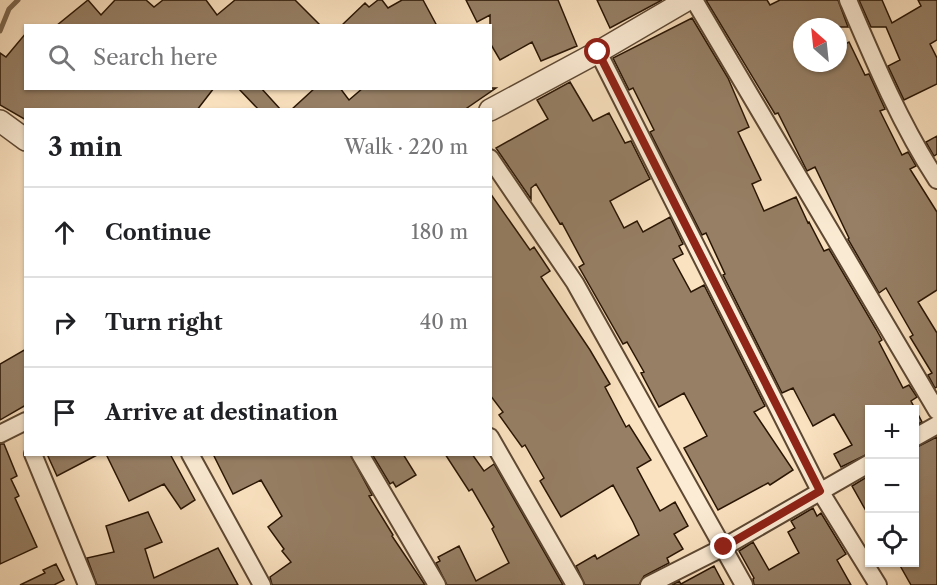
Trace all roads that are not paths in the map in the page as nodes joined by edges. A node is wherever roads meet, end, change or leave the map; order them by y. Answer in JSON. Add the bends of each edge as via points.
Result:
{"nodes":[{"id":1,"x":687,"y":0,"type":"edge"},
{"id":2,"x":694,"y":0,"type":"edge"},
{"id":3,"x":848,"y":0,"type":"edge"},
{"id":4,"x":598,"y":52,"type":"junction"},
{"id":5,"x":492,"y":109,"type":"edge"},
{"id":6,"x":0,"y":121,"type":"edge"},
{"id":7,"x":24,"y":139,"type":"edge"},
{"id":8,"x":492,"y":161,"type":"edge"},
{"id":9,"x":937,"y":180,"type":"edge"},
{"id":10,"x":937,"y":411,"type":"edge"},
{"id":11,"x":937,"y":425,"type":"edge"},
{"id":12,"x":24,"y":427,"type":"edge"},
{"id":13,"x":0,"y":434,"type":"edge"},
{"id":14,"x":919,"y":436,"type":"edge"},
{"id":15,"x":492,"y":440,"type":"edge"},
{"id":16,"x":34,"y":456,"type":"edge"},
{"id":17,"x":191,"y":456,"type":"edge"},
{"id":18,"x":361,"y":456,"type":"edge"},
{"id":19,"x":865,"y":466,"type":"edge"},
{"id":20,"x":820,"y":491,"type":"junction"},
{"id":21,"x":724,"y":547,"type":"junction"},
{"id":22,"x":87,"y":585,"type":"edge"},
{"id":23,"x":262,"y":585,"type":"edge"},
{"id":24,"x":437,"y":585,"type":"edge"},
{"id":25,"x":575,"y":585,"type":"edge"},
{"id":26,"x":649,"y":585,"type":"edge"},
{"id":27,"x":744,"y":585,"type":"edge"},
{"id":28,"x":878,"y":585,"type":"edge"}],
"edges":[{"from":1,"to":4,"type":"street"},
{"from":2,"to":10,"type":"street"},
{"from":3,"to":9,"type":"street","via":[[880,72]]},
{"from":4,"to":5,"type":"street"},
{"from":4,"to":20,"type":"street"},
{"from":6,"to":7,"type":"street"},
{"from":8,"to":21,"type":"street","via":[[575,283]]},
{"from":11,"to":14,"type":"street"},
{"from":12,"to":13,"type":"street"},
{"from":15,"to":25,"type":"street"},
{"from":16,"to":22,"type":"street"},
{"from":17,"to":23,"type":"street"},
{"from":18,"to":24,"type":"street"},
{"from":19,"to":20,"type":"street"},
{"from":20,"to":21,"type":"street"},
{"from":20,"to":28,"type":"street"},
{"from":21,"to":26,"type":"street"},
{"from":21,"to":27,"type":"street"}]}
